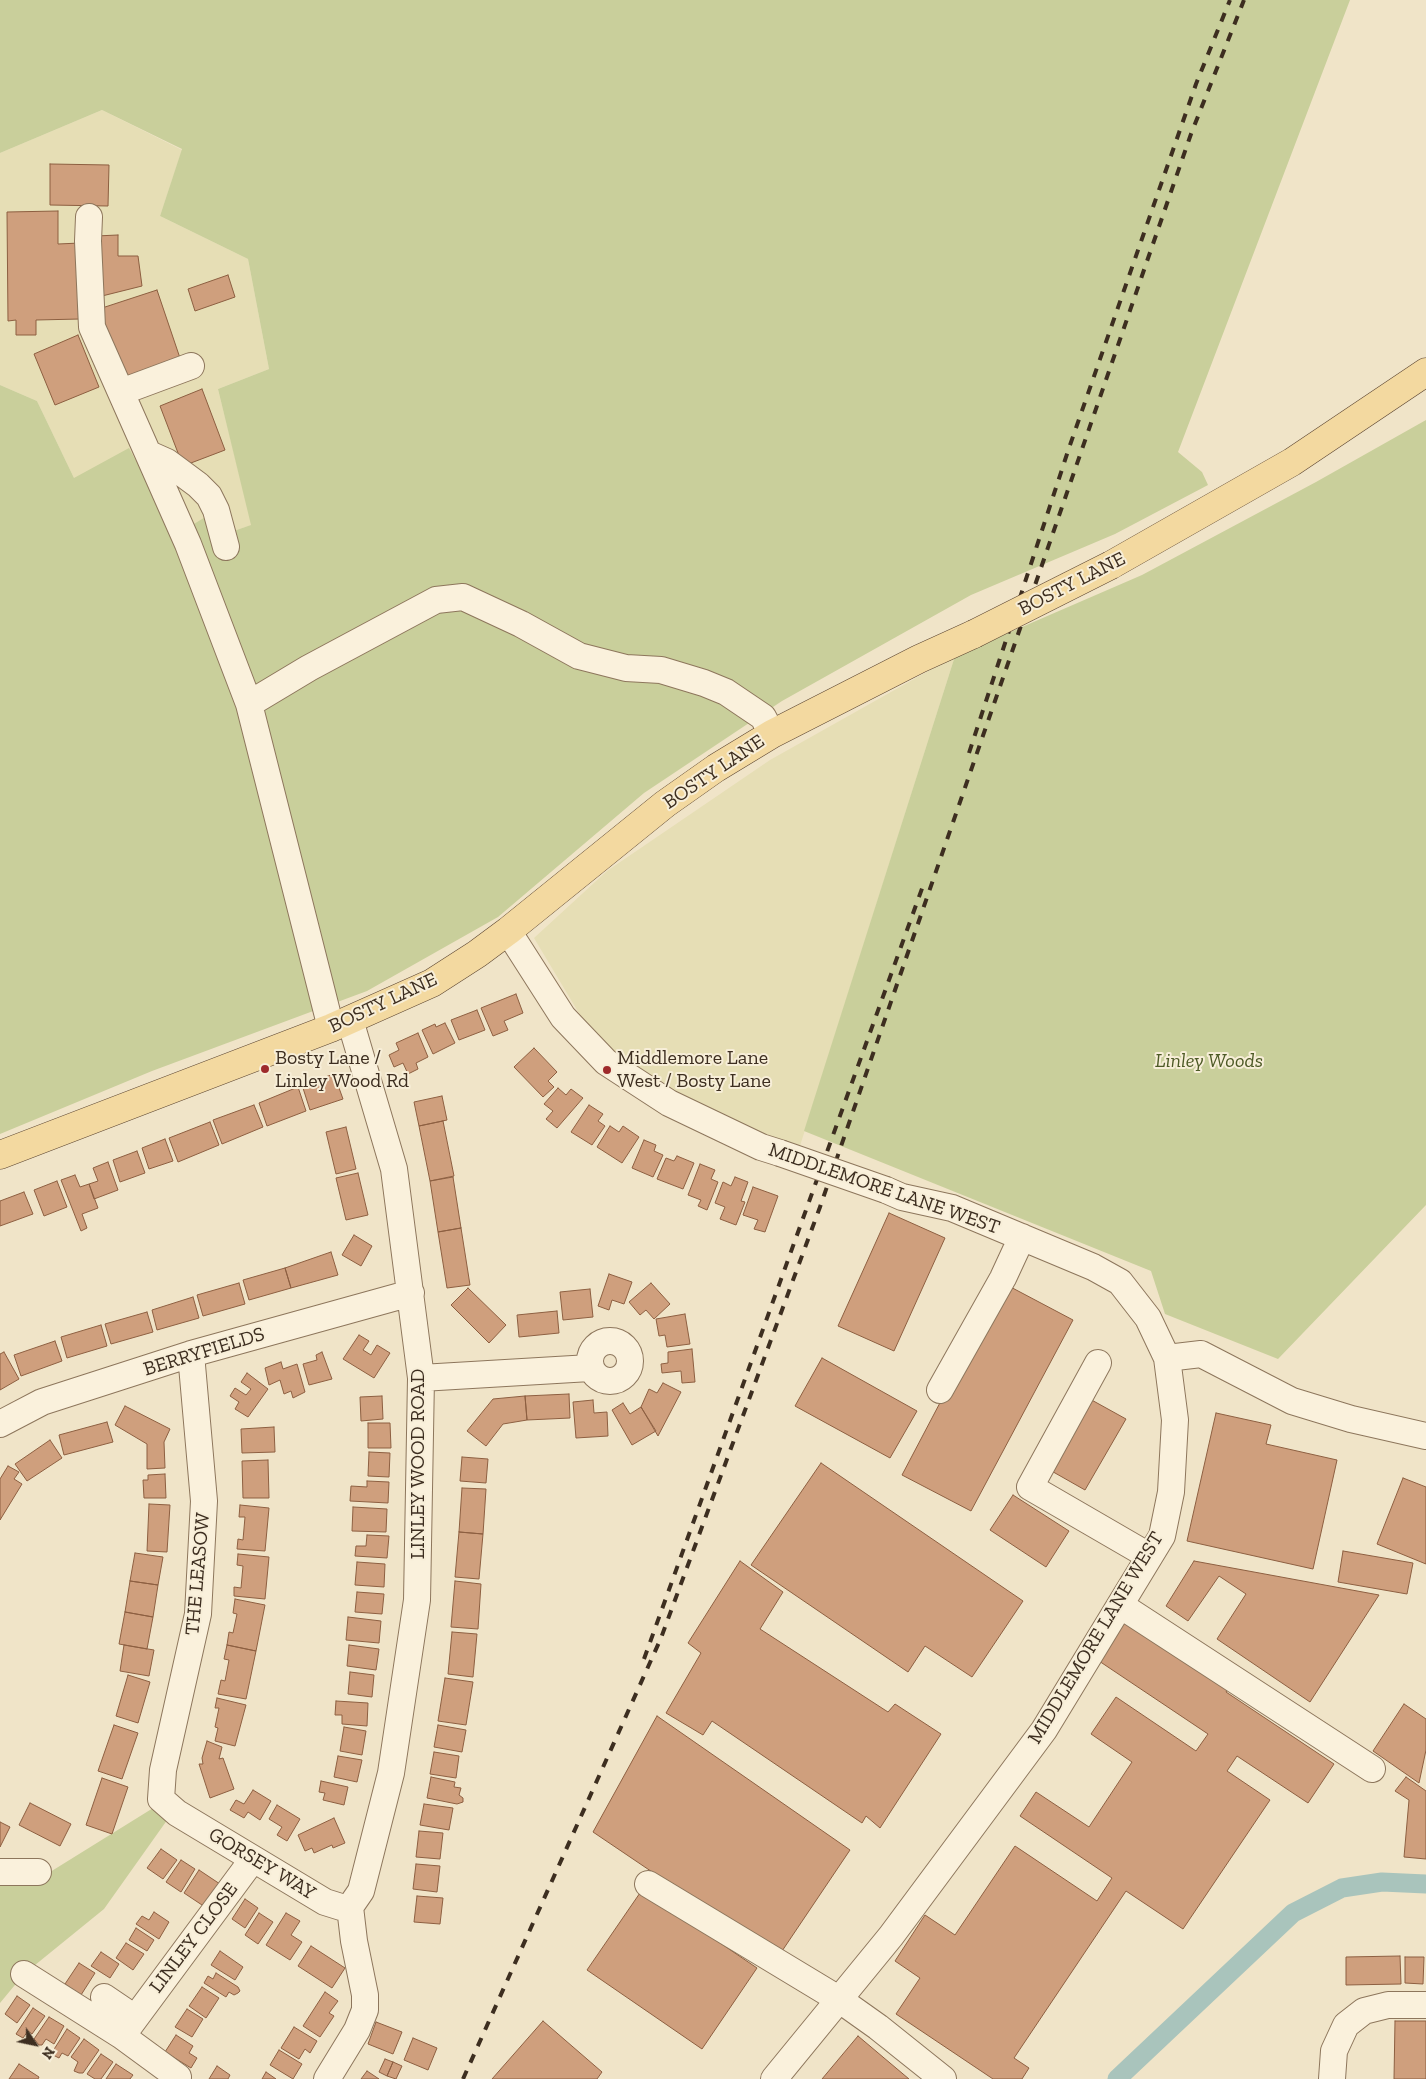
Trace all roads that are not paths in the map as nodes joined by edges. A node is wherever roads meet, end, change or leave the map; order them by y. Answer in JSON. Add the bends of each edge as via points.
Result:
{"nodes":[{"id":1,"x":89,"y":217,"type":"dead end"},
{"id":2,"x":191,"y":366,"type":"dead end"},
{"id":3,"x":1426,"y":372,"type":"edge"},
{"id":4,"x":121,"y":392,"type":"junction"},
{"id":5,"x":149,"y":454,"type":"junction"},
{"id":6,"x":226,"y":547,"type":"dead end"},
{"id":7,"x":248,"y":704,"type":"junction"},
{"id":8,"x":772,"y":734,"type":"junction"},
{"id":9,"x":508,"y":931,"type":"junction"},
{"id":10,"x":340,"y":1024,"type":"junction"},
{"id":11,"x":0,"y":1155,"type":"edge"},
{"id":12,"x":1022,"y":1237,"type":"junction"},
{"id":13,"x":412,"y":1293,"type":"junction"},
{"id":14,"x":191,"y":1354,"type":"junction"},
{"id":15,"x":1167,"y":1358,"type":"junction"},
{"id":16,"x":1098,"y":1363,"type":"dead end"},
{"id":17,"x":590,"y":1368,"type":"dead end"},
{"id":18,"x":421,"y":1378,"type":"junction"},
{"id":19,"x":940,"y":1390,"type":"dead end"},
{"id":20,"x":0,"y":1424,"type":"edge"},
{"id":21,"x":1426,"y":1436,"type":"edge"},
{"id":22,"x":1149,"y":1556,"type":"junction"},
{"id":23,"x":1120,"y":1605,"type":"junction"},
{"id":24,"x":1372,"y":1769,"type":"dead end"},
{"id":25,"x":178,"y":1813,"type":"joint"},
{"id":26,"x":253,"y":1859,"type":"junction"},
{"id":27,"x":0,"y":1872,"type":"edge"},
{"id":28,"x":38,"y":1872,"type":"dead end"},
{"id":29,"x":648,"y":1884,"type":"dead end"},
{"id":30,"x":350,"y":1907,"type":"junction"},
{"id":31,"x":24,"y":1974,"type":"dead end"},
{"id":32,"x":104,"y":1997,"type":"dead end"},
{"id":33,"x":840,"y":2000,"type":"junction"},
{"id":34,"x":1426,"y":2005,"type":"edge"},
{"id":35,"x":129,"y":2027,"type":"junction"},
{"id":36,"x":178,"y":2077,"type":"dead end"},
{"id":37,"x":327,"y":2079,"type":"edge"},
{"id":38,"x":774,"y":2079,"type":"edge"},
{"id":39,"x":943,"y":2079,"type":"edge"},
{"id":40,"x":1332,"y":2079,"type":"edge"}],
"edges":[{"from":1,"to":4,"type":"street","name":"LINLEY WOOD ROAD","via":[[92,326]]},
{"from":2,"to":4,"type":"street"},
{"from":3,"to":8,"type":"main road","name":"BOSTY LANE","bridge":true,"via":[[1292,462],[1111,564]]},
{"from":4,"to":5,"type":"street","name":"LINLEY WOOD ROAD"},
{"from":5,"to":6,"type":"street","via":[[167,462],[209,496]]},
{"from":5,"to":7,"type":"street","name":"LINLEY WOOD ROAD","via":[[188,544]]},
{"from":7,"to":8,"type":"street","via":[[436,600],[462,597],[579,656],[626,668],[660,670],[726,692],[763,717]]},
{"from":7,"to":10,"type":"street","name":"LINLEY WOOD ROAD"},
{"from":8,"to":9,"type":"main road","name":"BOSTY LANE","via":[[664,804]]},
{"from":9,"to":10,"type":"main road","name":"BOSTY LANE","via":[[432,983]]},
{"from":9,"to":12,"type":"street","name":"MIDDLEMORE LANE WEST","bridge":true,"via":[[563,1017],[606,1062],[669,1103],[761,1147],[902,1197],[952,1208]]},
{"from":10,"to":11,"type":"main road","name":"BOSTY LANE"},
{"from":10,"to":13,"type":"street","name":"LINLEY WOOD ROAD","via":[[394,1169]]},
{"from":12,"to":15,"type":"street","name":"MIDDLEMORE LANE WEST","via":[[1120,1282],[1148,1318]]},
{"from":12,"to":19,"type":"street"},
{"from":13,"to":14,"type":"street","name":"BERRYFIELDS"},
{"from":13,"to":18,"type":"street","name":"LINLEY WOOD ROAD"},
{"from":14,"to":20,"type":"street","name":"BERRYFIELDS","via":[[42,1402]]},
{"from":14,"to":25,"type":"street","name":"THE LEASOW","via":[[204,1501],[198,1614],[163,1770],[161,1799]]},
{"from":15,"to":21,"type":"street","via":[[1201,1354],[1292,1401],[1351,1419]]},
{"from":15,"to":22,"type":"street","name":"MIDDLEMORE LANE WEST","via":[[1175,1420],[1171,1492],[1162,1536]]},
{"from":16,"to":22,"type":"street","via":[[1030,1488]]},
{"from":17,"to":18,"type":"street"},
{"from":18,"to":30,"type":"street","name":"LINLEY WOOD ROAD","via":[[417,1600],[391,1773],[361,1891]]},
{"from":22,"to":23,"type":"street","name":"MIDDLEMORE LANE WEST"},
{"from":23,"to":24,"type":"street"},
{"from":23,"to":33,"type":"street","name":"MIDDLEMORE LANE WEST","via":[[1044,1730]]},
{"from":25,"to":26,"type":"street","name":"GORSEY WAY"},
{"from":26,"to":30,"type":"street","name":"GORSEY WAY","via":[[325,1902]]},
{"from":26,"to":35,"type":"street","name":"LINLEY CLOSE"},
{"from":27,"to":28,"type":"street"},
{"from":29,"to":33,"type":"street"},
{"from":30,"to":37,"type":"street","via":[[365,2010],[357,2030]]},
{"from":31,"to":35,"type":"street"},
{"from":32,"to":35,"type":"street"},
{"from":33,"to":38,"type":"street","name":"MIDDLEMORE LANE WEST"},
{"from":33,"to":39,"type":"street"},
{"from":34,"to":40,"type":"street","via":[[1388,2005],[1364,2011],[1346,2026],[1334,2050]]},
{"from":35,"to":36,"type":"street"}]}
